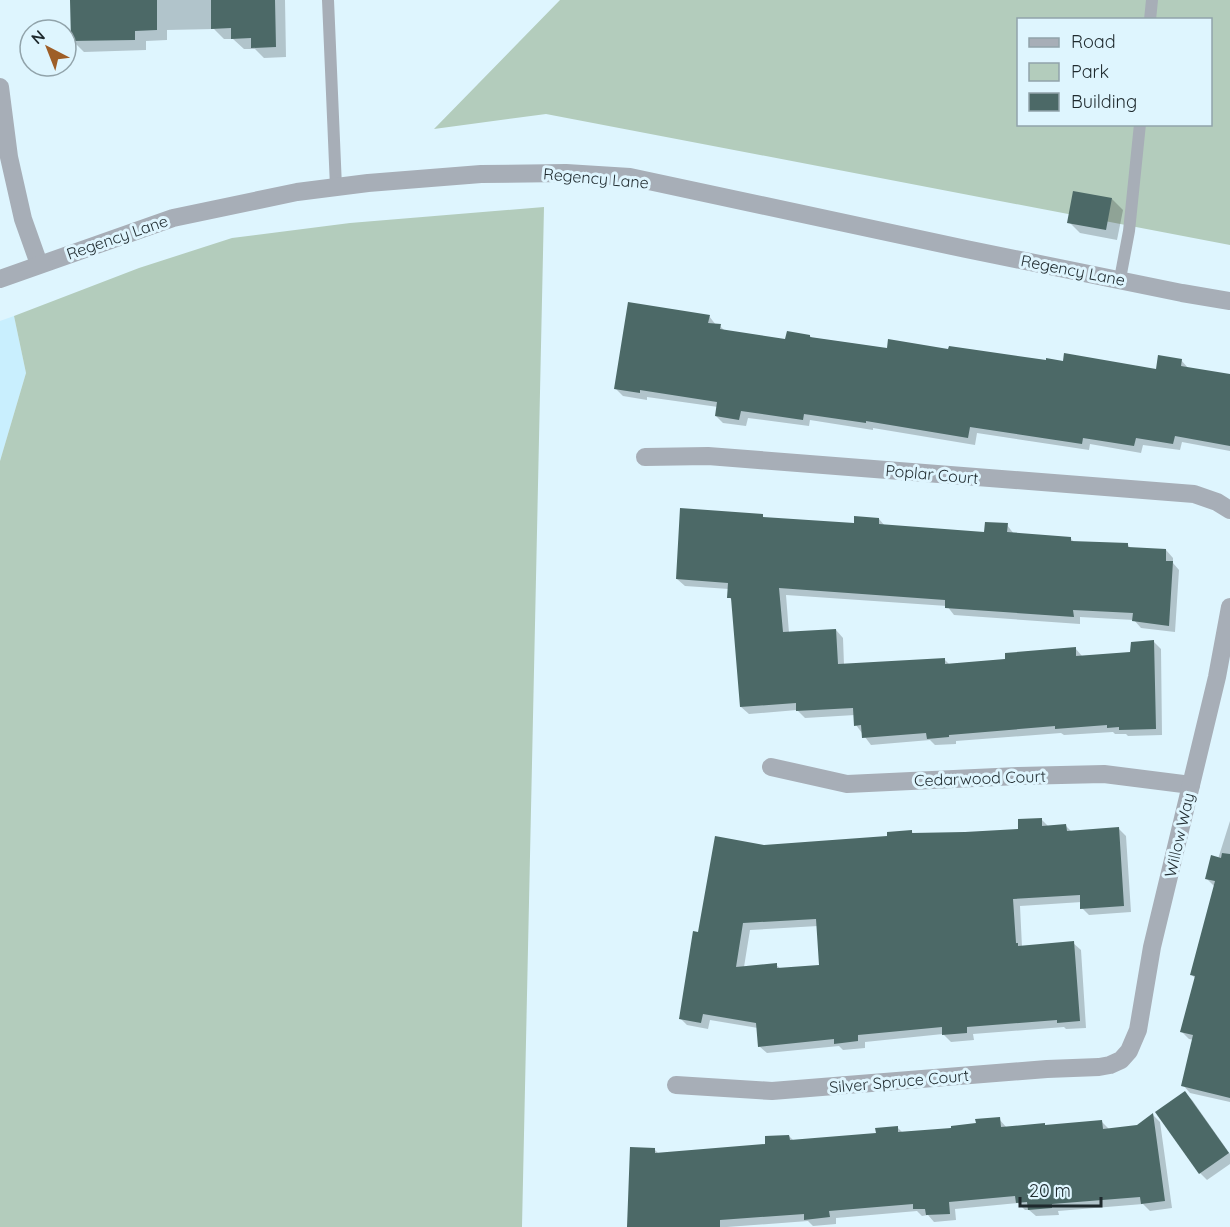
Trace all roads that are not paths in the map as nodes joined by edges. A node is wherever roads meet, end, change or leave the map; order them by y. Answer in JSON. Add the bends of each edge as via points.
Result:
{"nodes":[{"id":1,"x":328,"y":0,"type":"edge"},
{"id":2,"x":1152,"y":0,"type":"edge"},
{"id":3,"x":1150,"y":18,"type":"edge"},
{"id":4,"x":0,"y":87,"type":"edge"},
{"id":5,"x":1140,"y":126,"type":"edge"},
{"id":6,"x":336,"y":187,"type":"junction"},
{"id":7,"x":39,"y":264,"type":"junction"},
{"id":8,"x":0,"y":279,"type":"edge"},
{"id":9,"x":1120,"y":279,"type":"junction"},
{"id":10,"x":1230,"y":301,"type":"edge"},
{"id":11,"x":645,"y":457,"type":"dead end"},
{"id":12,"x":1224,"y":506,"type":"edge"},
{"id":13,"x":1230,"y":607,"type":"edge"},
{"id":14,"x":1223,"y":678,"type":"edge"},
{"id":15,"x":771,"y":767,"type":"dead end"},
{"id":16,"x":1191,"y":785,"type":"junction"},
{"id":17,"x":1121,"y":1060,"type":"joint"},
{"id":18,"x":676,"y":1085,"type":"dead end"}],
"edges":[{"from":1,"to":6,"type":"lane"},
{"from":2,"to":3,"type":"lane"},
{"from":4,"to":7,"type":"street","via":[[9,157],[23,219]]},
{"from":5,"to":9,"type":"lane"},
{"from":6,"to":7,"type":"street","name":"Regency Lane","via":[[173,218]]},
{"from":6,"to":9,"type":"street","name":"Regency Lane","via":[[481,174],[566,172],[630,177]]},
{"from":7,"to":8,"type":"street","name":"Regency Lane"},
{"from":9,"to":10,"type":"street","name":"Regency Lane"},
{"from":11,"to":12,"type":"street","name":"Poplar Court","via":[[708,456],[1194,494]]},
{"from":13,"to":14,"type":"street","name":"Willow Way"},
{"from":14,"to":16,"type":"street","name":"Willow Way"},
{"from":15,"to":16,"type":"street","name":"Cedarwood Court","via":[[847,784],[1104,774]]},
{"from":16,"to":17,"type":"street","name":"Willow Way","via":[[1152,947],[1138,1030]]},
{"from":17,"to":18,"type":"street","name":"Silver Spruce Court","via":[[1099,1067],[772,1091]]}]}
